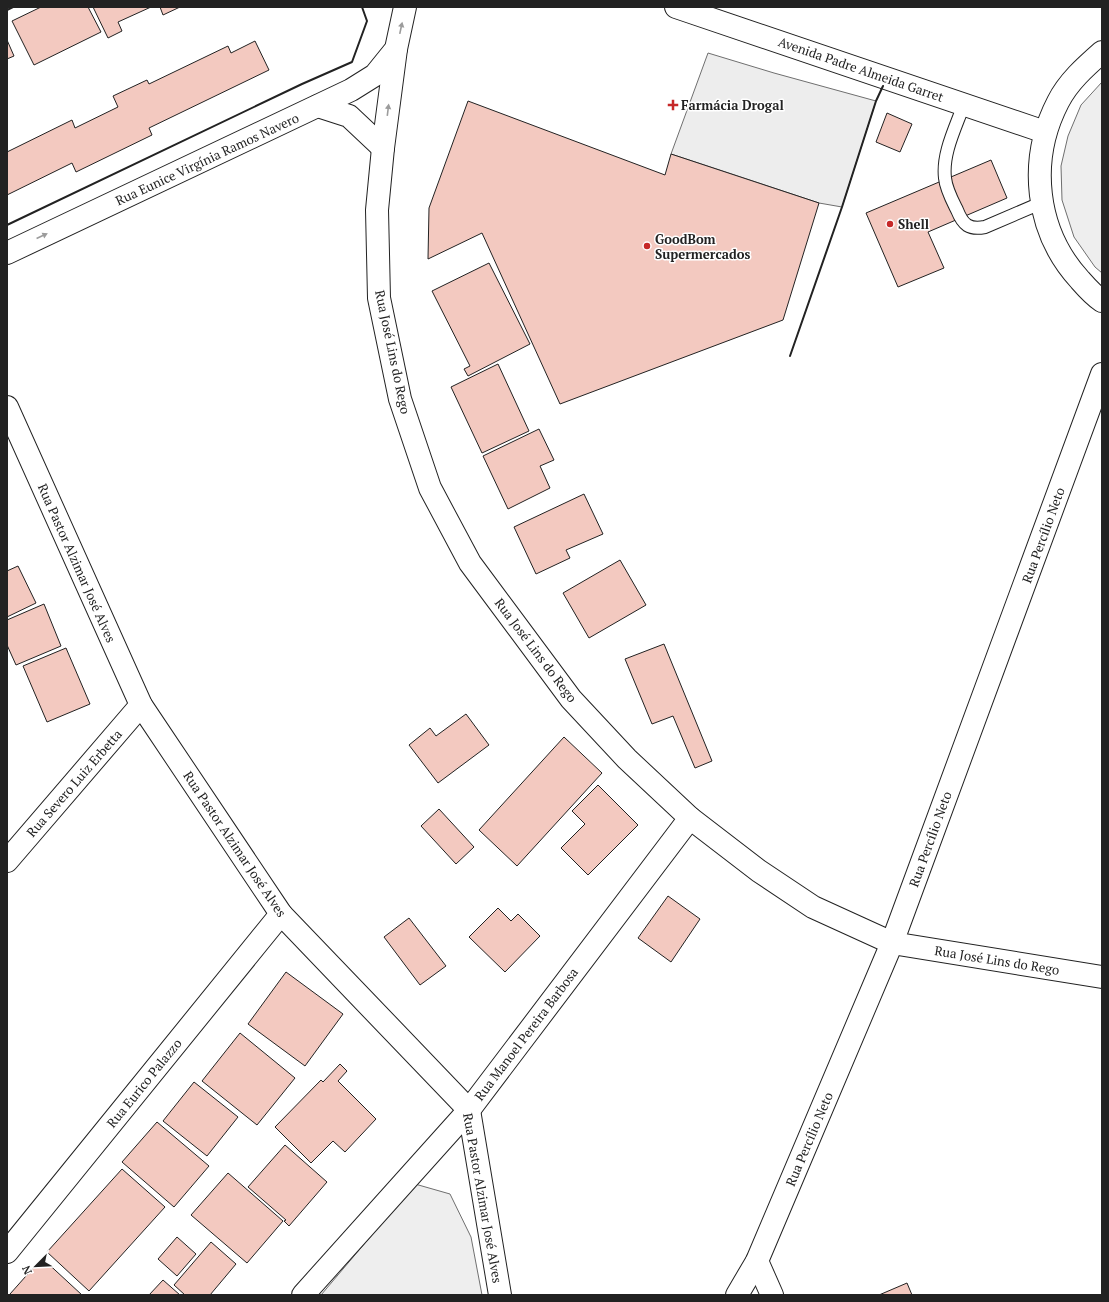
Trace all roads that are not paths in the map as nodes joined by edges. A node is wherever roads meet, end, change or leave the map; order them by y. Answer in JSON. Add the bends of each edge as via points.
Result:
{"nodes":[{"id":1,"x":405,"y":7,"type":"edge"},
{"id":2,"x":676,"y":7,"type":"edge"},
{"id":3,"x":396,"y":49,"type":"junction"},
{"id":4,"x":1102,"y":52,"type":"edge"},
{"id":5,"x":964,"y":104,"type":"junction"},
{"id":6,"x":318,"y":106,"type":"junction"},
{"id":7,"x":1045,"y":132,"type":"junction"},
{"id":8,"x":384,"y":148,"type":"junction"},
{"id":9,"x":1041,"y":203,"type":"junction"},
{"id":10,"x":7,"y":253,"type":"edge"},
{"id":11,"x":1102,"y":301,"type":"edge"},
{"id":12,"x":1102,"y":374,"type":"edge"},
{"id":13,"x":7,"y":407,"type":"edge"},
{"id":14,"x":141,"y":705,"type":"junction"},
{"id":15,"x":690,"y":818,"type":"junction"},
{"id":16,"x":9,"y":855,"type":"edge"},
{"id":17,"x":281,"y":914,"type":"junction"},
{"id":18,"x":892,"y":943,"type":"junction"},
{"id":19,"x":1102,"y":977,"type":"edge"},
{"id":20,"x":469,"y":1110,"type":"junction"},
{"id":21,"x":7,"y":1252,"type":"edge"},
{"id":22,"x":758,"y":1260,"type":"junction"},
{"id":23,"x":304,"y":1295,"type":"edge"},
{"id":24,"x":500,"y":1295,"type":"edge"},
{"id":25,"x":738,"y":1295,"type":"edge"},
{"id":26,"x":772,"y":1295,"type":"edge"}],
"edges":[{"from":3,"to":1,"type":"street","name":"Rua José Lins do Rego","one_way":true},
{"from":2,"to":5,"type":"street","name":"Avenida Padre Almeida Garret"},
{"from":3,"to":6,"type":"street","name":"Rua Eunice Virgínia Ramos Navero","via":[[375,75]]},
{"from":8,"to":3,"type":"street","name":"Rua José Lins do Rego","one_way":true},
{"from":4,"to":7,"type":"street","via":[[1078,74],[1058,101]]},
{"from":5,"to":7,"type":"street","name":"Avenida Padre Almeida Garret"},
{"from":5,"to":9,"type":"lane","via":[[948,150],[945,180],[960,217],[966,225],[985,227]]},
{"from":6,"to":8,"type":"street","via":[[349,116]]},
{"from":10,"to":6,"type":"street","name":"Rua Eunice Virgínia Ramos Navero","one_way":true},
{"from":7,"to":9,"type":"street","via":[[1039,167]]},
{"from":8,"to":15,"type":"street","name":"Rua José Lins do Rego","via":[[378,210],[379,298],[400,399],[430,488],[470,563],[571,699],[627,759]]},
{"from":9,"to":11,"type":"street","via":[[1051,238],[1069,269]]},
{"from":12,"to":18,"type":"street","name":"Rua Percílio Neto"},
{"from":13,"to":14,"type":"street","name":"Rua Pastor Alzimar José Alves"},
{"from":14,"to":16,"type":"street","name":"Rua Severo Luiz Erbetta"},
{"from":14,"to":17,"type":"street","name":"Rua Pastor Alzimar José Alves"},
{"from":15,"to":18,"type":"street","name":"Rua José Lins do Rego","via":[[759,871],[813,907]]},
{"from":15,"to":20,"type":"street","name":"Rua Manoel Pereira Barbosa"},
{"from":17,"to":20,"type":"street","name":"Rua Pastor Alzimar José Alves"},
{"from":17,"to":21,"type":"street","name":"Rua Eurico Palazzo"},
{"from":18,"to":19,"type":"street","name":"Rua José Lins do Rego"},
{"from":18,"to":22,"type":"street","name":"Rua Percílio Neto"},
{"from":20,"to":23,"type":"street","name":"Rua Manoel Pereira Barbosa"},
{"from":20,"to":24,"type":"street","name":"Rua Pastor Alzimar José Alves"},
{"from":22,"to":25,"type":"street","name":"Rua Percílio Neto"},
{"from":22,"to":26,"type":"street"}]}
